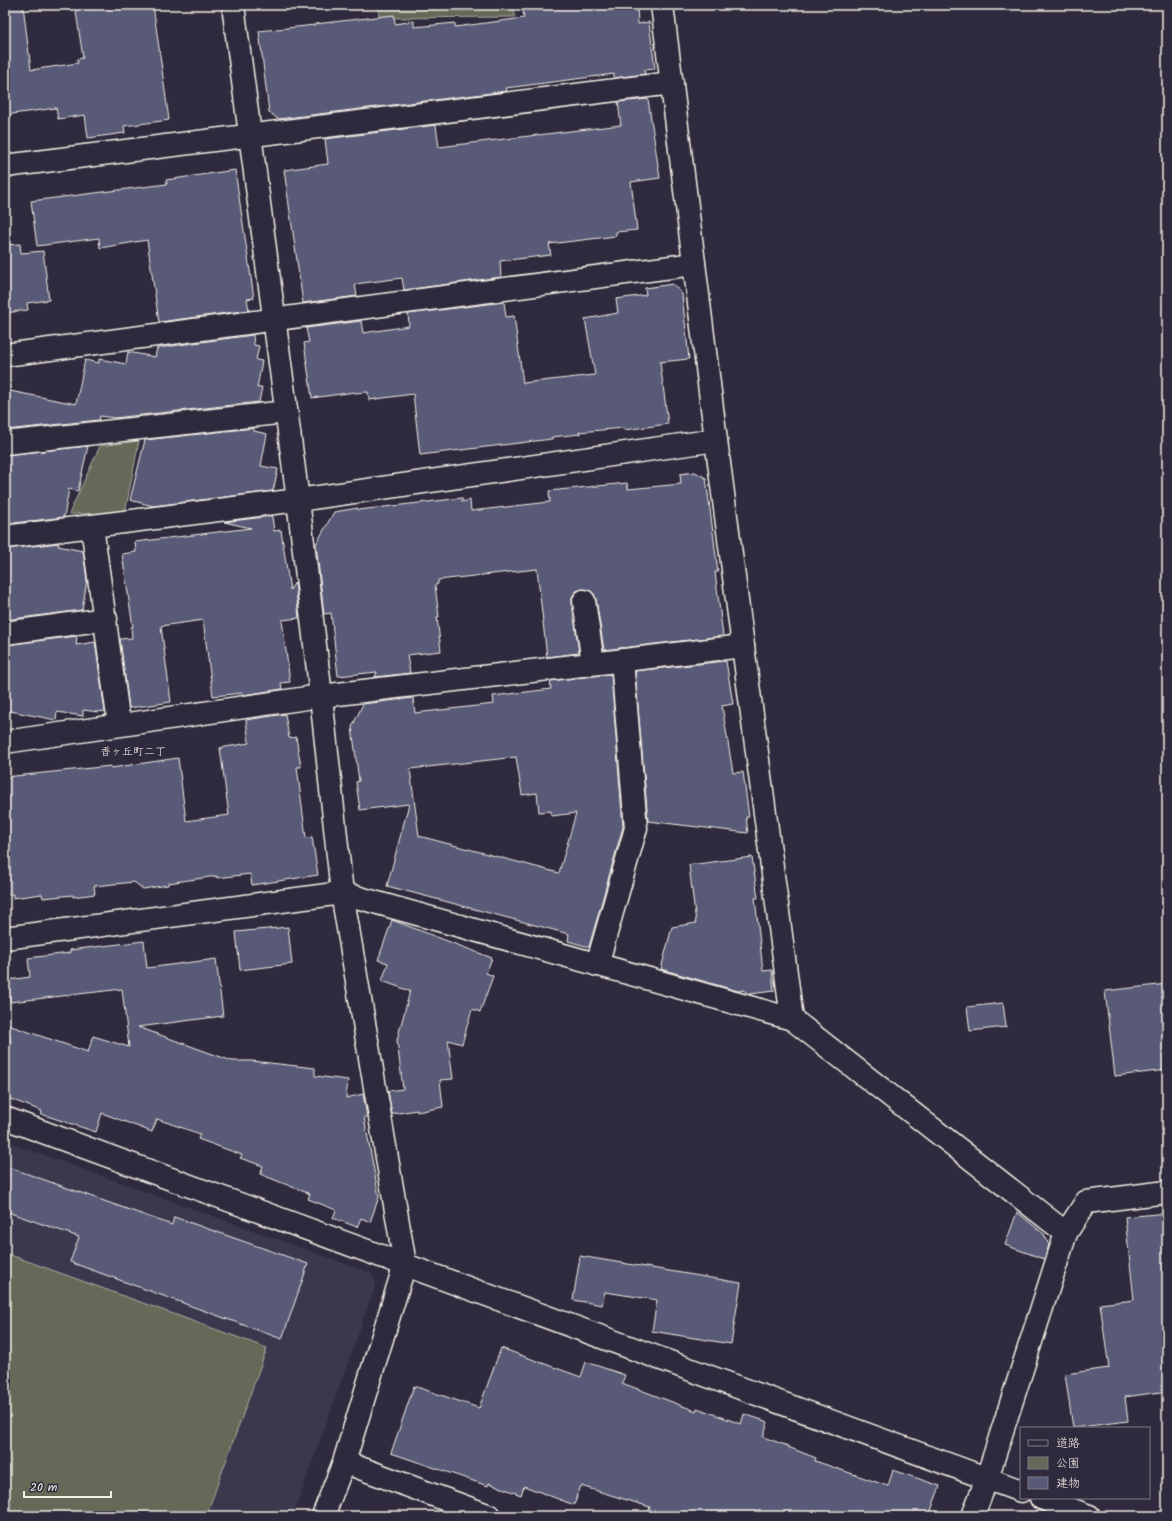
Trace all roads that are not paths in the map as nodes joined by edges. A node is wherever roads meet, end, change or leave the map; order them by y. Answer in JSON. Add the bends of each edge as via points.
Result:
{"nodes":[{"id":1,"x":233,"y":5,"type":"edge"},
{"id":2,"x":662,"y":5,"type":"edge"},
{"id":3,"x":672,"y":83,"type":"junction"},
{"id":4,"x":250,"y":135,"type":"junction"},
{"id":5,"x":5,"y":166,"type":"edge"},
{"id":6,"x":694,"y":264,"type":"junction"},
{"id":7,"x":273,"y":320,"type":"junction"},
{"id":8,"x":5,"y":355,"type":"edge"},
{"id":9,"x":286,"y":412,"type":"junction"},
{"id":10,"x":716,"y":440,"type":"junction"},
{"id":11,"x":5,"y":443,"type":"edge"},
{"id":12,"x":298,"y":500,"type":"junction"},
{"id":13,"x":92,"y":526,"type":"junction"},
{"id":14,"x":5,"y":537,"type":"edge"},
{"id":15,"x":584,"y":601,"type":"dead end"},
{"id":16,"x":106,"y":619,"type":"junction"},
{"id":17,"x":5,"y":633,"type":"edge"},
{"id":18,"x":743,"y":646,"type":"junction"},
{"id":19,"x":622,"y":660,"type":"junction"},
{"id":20,"x":593,"y":663,"type":"junction"},
{"id":21,"x":321,"y":696,"type":"junction"},
{"id":22,"x":119,"y":724,"type":"junction"},
{"id":23,"x":5,"y":742,"type":"edge"},
{"id":24,"x":342,"y":894,"type":"junction"},
{"id":25,"x":5,"y":938,"type":"edge"},
{"id":26,"x":597,"y":965,"type":"junction"},
{"id":27,"x":792,"y":1019,"type":"junction"},
{"id":28,"x":5,"y":1118,"type":"edge"},
{"id":29,"x":1167,"y":1192,"type":"edge"},
{"id":30,"x":1066,"y":1232,"type":"junction"},
{"id":31,"x":405,"y":1264,"type":"junction"},
{"id":32,"x":344,"y":1462,"type":"junction"},
{"id":33,"x":987,"y":1478,"type":"junction"},
{"id":34,"x":1020,"y":1491,"type":"edge"},
{"id":35,"x":1044,"y":1499,"type":"edge"},
{"id":36,"x":323,"y":1516,"type":"edge"},
{"id":37,"x":490,"y":1516,"type":"edge"},
{"id":38,"x":973,"y":1516,"type":"edge"},
{"id":39,"x":1089,"y":1516,"type":"edge"}],
"edges":[{"from":1,"to":4,"type":"street"},
{"from":2,"to":3,"type":"street"},
{"from":3,"to":4,"type":"street"},
{"from":3,"to":6,"type":"street"},
{"from":4,"to":5,"type":"street"},
{"from":4,"to":7,"type":"street"},
{"from":6,"to":7,"type":"street"},
{"from":6,"to":10,"type":"street"},
{"from":7,"to":8,"type":"street"},
{"from":7,"to":9,"type":"street"},
{"from":9,"to":11,"type":"street"},
{"from":9,"to":12,"type":"street"},
{"from":10,"to":12,"type":"street"},
{"from":10,"to":18,"type":"street"},
{"from":12,"to":13,"type":"street"},
{"from":12,"to":21,"type":"street"},
{"from":13,"to":14,"type":"street"},
{"from":13,"to":16,"type":"street"},
{"from":15,"to":20,"type":"street"},
{"from":16,"to":17,"type":"street"},
{"from":16,"to":22,"type":"street"},
{"from":18,"to":19,"type":"street"},
{"from":18,"to":27,"type":"street"},
{"from":19,"to":20,"type":"street"},
{"from":19,"to":26,"type":"street","via":[[636,828]]},
{"from":20,"to":21,"type":"street"},
{"from":21,"to":22,"type":"street"},
{"from":21,"to":24,"type":"street"},
{"from":22,"to":23,"type":"street"},
{"from":24,"to":25,"type":"street"},
{"from":24,"to":26,"type":"street"},
{"from":24,"to":31,"type":"street"},
{"from":26,"to":27,"type":"street"},
{"from":27,"to":30,"type":"street"},
{"from":28,"to":31,"type":"street"},
{"from":29,"to":30,"type":"street","via":[[1086,1202]]},
{"from":30,"to":33,"type":"street"},
{"from":31,"to":32,"type":"street"},
{"from":31,"to":33,"type":"street"},
{"from":32,"to":36,"type":"street"},
{"from":32,"to":37,"type":"street"},
{"from":33,"to":34,"type":"street"},
{"from":33,"to":38,"type":"street"},
{"from":35,"to":39,"type":"street"}]}
